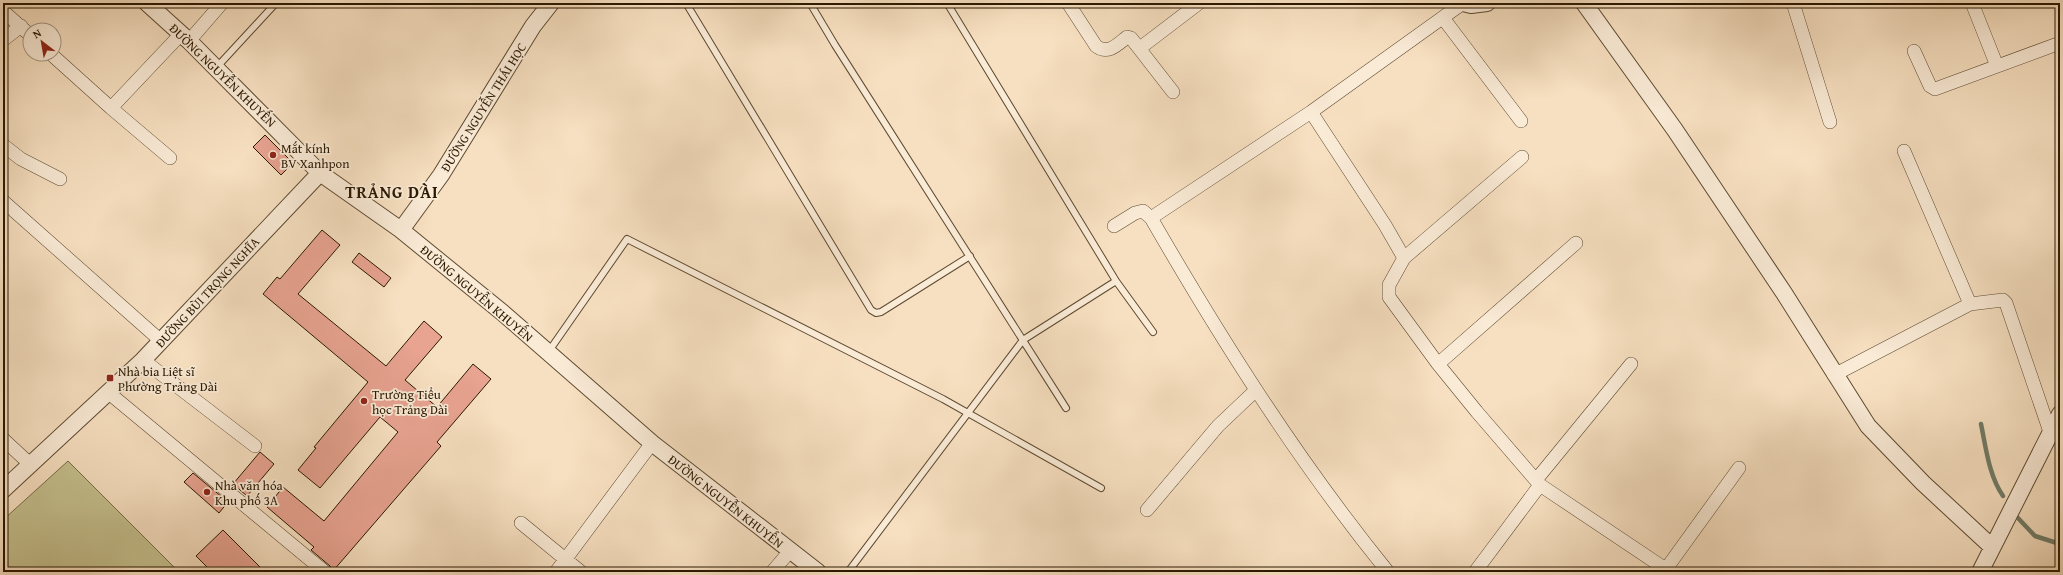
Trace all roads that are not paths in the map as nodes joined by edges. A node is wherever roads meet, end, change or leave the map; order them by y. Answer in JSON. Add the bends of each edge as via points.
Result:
{"nodes":[{"id":1,"x":147,"y":3,"type":"edge"},
{"id":2,"x":222,"y":3,"type":"edge"},
{"id":3,"x":276,"y":3,"type":"edge"},
{"id":4,"x":551,"y":3,"type":"edge"},
{"id":5,"x":686,"y":3,"type":"edge"},
{"id":6,"x":810,"y":3,"type":"edge"},
{"id":7,"x":947,"y":3,"type":"edge"},
{"id":8,"x":1068,"y":3,"type":"edge"},
{"id":9,"x":1199,"y":3,"type":"edge"},
{"id":10,"x":1463,"y":3,"type":"edge"},
{"id":11,"x":1487,"y":3,"type":"edge"},
{"id":12,"x":1584,"y":3,"type":"edge"},
{"id":13,"x":1793,"y":3,"type":"edge"},
{"id":14,"x":1972,"y":3,"type":"edge"},
{"id":15,"x":3,"y":10,"type":"edge"},
{"id":16,"x":1443,"y":18,"type":"junction"},
{"id":17,"x":22,"y":28,"type":"edge"},
{"id":18,"x":22,"y":32,"type":"edge"},
{"id":19,"x":185,"y":37,"type":"junction"},
{"id":20,"x":3,"y":40,"type":"edge"},
{"id":21,"x":2060,"y":43,"type":"edge"},
{"id":22,"x":1140,"y":48,"type":"junction"},
{"id":23,"x":1914,"y":51,"type":"dead end"},
{"id":24,"x":60,"y":62,"type":"edge"},
{"id":25,"x":1997,"y":66,"type":"junction"},
{"id":26,"x":216,"y":68,"type":"junction"},
{"id":27,"x":1173,"y":92,"type":"dead end"},
{"id":28,"x":111,"y":108,"type":"junction"},
{"id":29,"x":1311,"y":112,"type":"junction"},
{"id":30,"x":1521,"y":121,"type":"dead end"},
{"id":31,"x":1830,"y":122,"type":"dead end"},
{"id":32,"x":3,"y":145,"type":"edge"},
{"id":33,"x":1904,"y":151,"type":"dead end"},
{"id":34,"x":1522,"y":157,"type":"dead end"},
{"id":35,"x":170,"y":158,"type":"dead end"},
{"id":36,"x":320,"y":172,"type":"junction"},
{"id":37,"x":60,"y":179,"type":"dead end"},
{"id":38,"x":3,"y":201,"type":"edge"},
{"id":39,"x":1151,"y":218,"type":"junction"},
{"id":40,"x":1114,"y":226,"type":"dead end"},
{"id":41,"x":401,"y":230,"type":"junction"},
{"id":42,"x":1576,"y":243,"type":"dead end"},
{"id":43,"x":970,"y":256,"type":"junction"},
{"id":44,"x":1404,"y":258,"type":"junction"},
{"id":45,"x":1116,"y":281,"type":"junction"},
{"id":46,"x":1970,"y":304,"type":"junction"},
{"id":47,"x":1153,"y":332,"type":"dead end"},
{"id":48,"x":1024,"y":340,"type":"junction"},
{"id":49,"x":161,"y":341,"type":"junction"},
{"id":50,"x":548,"y":352,"type":"junction"},
{"id":51,"x":143,"y":360,"type":"junction"},
{"id":52,"x":1438,"y":364,"type":"junction"},
{"id":53,"x":1631,"y":364,"type":"dead end"},
{"id":54,"x":1834,"y":375,"type":"junction"},
{"id":55,"x":1256,"y":390,"type":"junction"},
{"id":56,"x":109,"y":392,"type":"junction"},
{"id":57,"x":1066,"y":408,"type":"dead end"},
{"id":58,"x":967,"y":413,"type":"junction"},
{"id":59,"x":2060,"y":414,"type":"edge"},
{"id":60,"x":2050,"y":432,"type":"junction"},
{"id":61,"x":3,"y":439,"type":"edge"},
{"id":62,"x":652,"y":443,"type":"junction"},
{"id":63,"x":255,"y":446,"type":"dead end"},
{"id":64,"x":31,"y":465,"type":"junction"},
{"id":65,"x":1739,"y":468,"type":"dead end"},
{"id":66,"x":1538,"y":483,"type":"junction"},
{"id":67,"x":1102,"y":488,"type":"dead end"},
{"id":68,"x":3,"y":490,"type":"edge"},
{"id":69,"x":1147,"y":510,"type":"dead end"},
{"id":70,"x":521,"y":523,"type":"dead end"},
{"id":71,"x":1992,"y":547,"type":"junction"},
{"id":72,"x":790,"y":551,"type":"junction"},
{"id":73,"x":566,"y":559,"type":"junction"},
{"id":74,"x":1660,"y":569,"type":"edge"},
{"id":75,"x":325,"y":572,"type":"edge"},
{"id":76,"x":556,"y":572,"type":"edge"},
{"id":77,"x":581,"y":572,"type":"edge"},
{"id":78,"x":772,"y":572,"type":"edge"},
{"id":79,"x":818,"y":572,"type":"edge"},
{"id":80,"x":848,"y":572,"type":"edge"},
{"id":81,"x":1388,"y":572,"type":"edge"},
{"id":82,"x":1475,"y":572,"type":"edge"},
{"id":83,"x":1980,"y":572,"type":"edge"}],
"edges":[{"from":1,"to":19,"type":"street","name":"ĐƯỜNG NGUYỄN KHUYẾN"},
{"from":2,"to":19,"type":"street"},
{"from":3,"to":26,"type":"lane"},
{"from":4,"to":41,"type":"street","name":"ĐƯỜNG NGUYỄN THÁI HỌC","via":[[533,26],[441,175]]},
{"from":5,"to":43,"type":"lane","via":[[871,310],[881,312]]},
{"from":6,"to":43,"type":"lane"},
{"from":7,"to":45,"type":"lane"},
{"from":8,"to":22,"type":"street","via":[[1096,46],[1102,50],[1110,50],[1127,37]]},
{"from":9,"to":22,"type":"street"},
{"from":10,"to":11,"type":"street"},
{"from":10,"to":16,"type":"street"},
{"from":12,"to":54,"type":"street","via":[[1675,130],[1784,293]]},
{"from":13,"to":31,"type":"street"},
{"from":14,"to":25,"type":"street"},
{"from":15,"to":17,"type":"street"},
{"from":16,"to":29,"type":"street"},
{"from":16,"to":30,"type":"street"},
{"from":18,"to":20,"type":"street"},
{"from":19,"to":26,"type":"street","name":"ĐƯỜNG NGUYỄN KHUYẾN"},
{"from":19,"to":28,"type":"street"},
{"from":21,"to":25,"type":"street"},
{"from":22,"to":27,"type":"street"},
{"from":23,"to":25,"type":"street","via":[[1930,86],[1935,89]]},
{"from":24,"to":28,"type":"street"},
{"from":26,"to":36,"type":"street","name":"ĐƯỜNG NGUYỄN KHUYẾN"},
{"from":28,"to":35,"type":"street"},
{"from":29,"to":39,"type":"street"},
{"from":29,"to":44,"type":"street"},
{"from":32,"to":37,"type":"street","via":[[21,159]]},
{"from":33,"to":46,"type":"street"},
{"from":34,"to":44,"type":"street"},
{"from":36,"to":41,"type":"street","name":"ĐƯỜNG NGUYỄN KHUYẾN"},
{"from":36,"to":49,"type":"street","name":"ĐƯỜNG BÙI TRỌNG NGHĨA"},
{"from":38,"to":49,"type":"street"},
{"from":39,"to":40,"type":"street","via":[[1143,211]]},
{"from":39,"to":55,"type":"street","via":[[1198,299]]},
{"from":41,"to":50,"type":"street","name":"ĐƯỜNG NGUYỄN KHUYẾN"},
{"from":42,"to":52,"type":"street"},
{"from":43,"to":48,"type":"lane"},
{"from":44,"to":52,"type":"street","via":[[1388,285],[1389,297]]},
{"from":45,"to":47,"type":"lane"},
{"from":45,"to":48,"type":"lane"},
{"from":46,"to":54,"type":"street"},
{"from":46,"to":60,"type":"street","via":[[2003,300],[2006,303]]},
{"from":48,"to":57,"type":"lane"},
{"from":48,"to":58,"type":"lane"},
{"from":49,"to":51,"type":"street","name":"ĐƯỜNG BÙI TRỌNG NGHĨA"},
{"from":50,"to":58,"type":"lane","via":[[627,240]]},
{"from":50,"to":62,"type":"street","name":"ĐƯỜNG NGUYỄN KHUYẾN"},
{"from":51,"to":56,"type":"street","name":"ĐƯỜNG BÙI TRỌNG NGHĨA"},
{"from":51,"to":63,"type":"street"},
{"from":52,"to":66,"type":"street"},
{"from":53,"to":66,"type":"street"},
{"from":54,"to":71,"type":"street","via":[[1868,426],[1923,483]]},
{"from":55,"to":69,"type":"street","via":[[1218,426]]},
{"from":55,"to":81,"type":"street","via":[[1299,454]]},
{"from":56,"to":64,"type":"street","name":"ĐƯỜNG BÙI TRỌNG NGHĨA"},
{"from":56,"to":75,"type":"street"},
{"from":58,"to":67,"type":"lane"},
{"from":58,"to":80,"type":"lane"},
{"from":59,"to":60,"type":"street"},
{"from":60,"to":71,"type":"street"},
{"from":61,"to":64,"type":"street"},
{"from":62,"to":72,"type":"street","name":"ĐƯỜNG NGUYỄN KHUYẾN"},
{"from":62,"to":73,"type":"street"},
{"from":64,"to":68,"type":"street","name":"ĐƯỜNG BÙI TRỌNG NGHĨA"},
{"from":65,"to":74,"type":"street"},
{"from":66,"to":74,"type":"street"},
{"from":66,"to":82,"type":"street"},
{"from":70,"to":73,"type":"street"},
{"from":71,"to":83,"type":"street"},
{"from":72,"to":78,"type":"street"},
{"from":72,"to":79,"type":"street","name":"ĐƯỜNG NGUYỄN KHUYẾN"},
{"from":73,"to":76,"type":"street"},
{"from":73,"to":77,"type":"street"}]}
